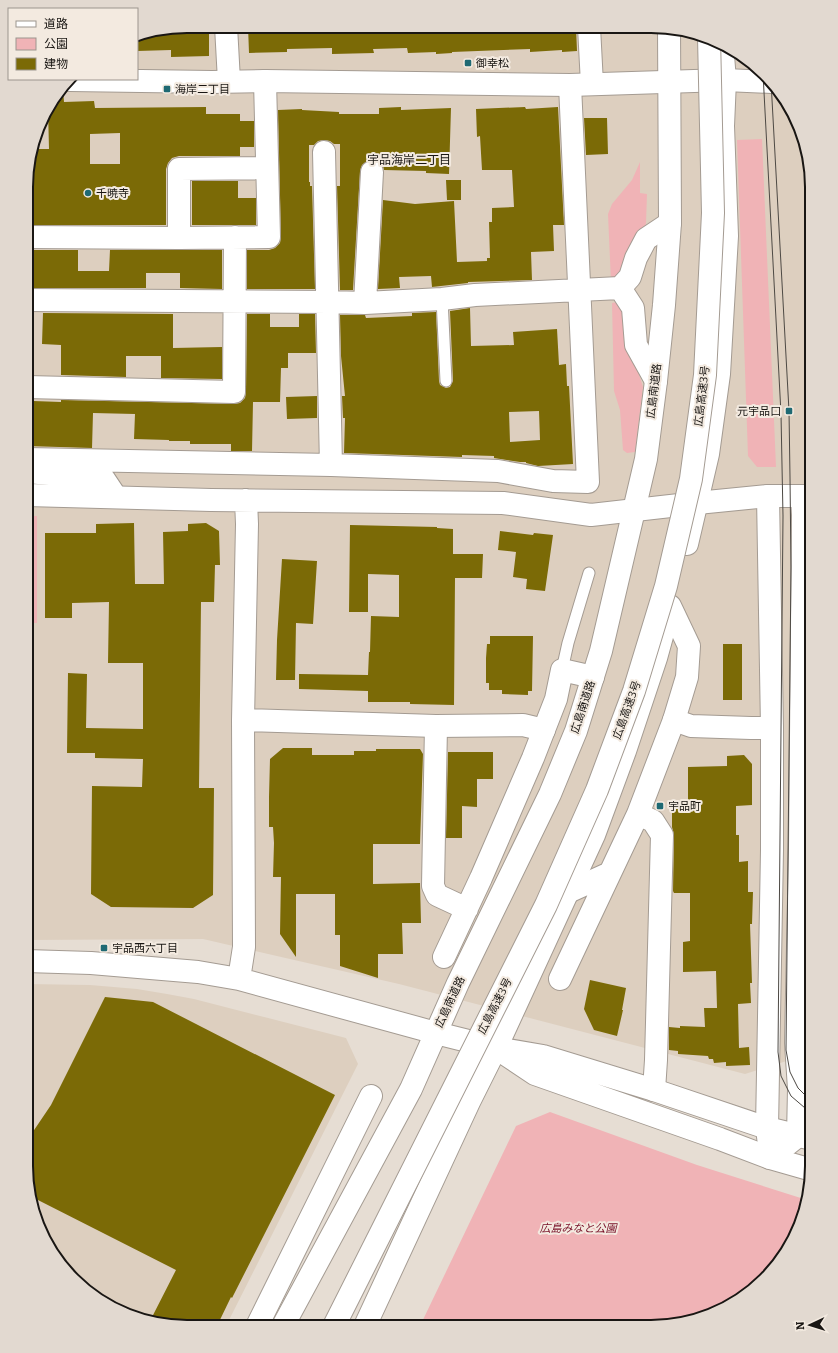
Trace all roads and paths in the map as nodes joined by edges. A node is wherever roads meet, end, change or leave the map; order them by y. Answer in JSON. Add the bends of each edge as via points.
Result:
{"nodes":[{"id":1,"x":226,"y":33,"type":"edge"},
{"id":2,"x":589,"y":33,"type":"edge"},
{"id":3,"x":669,"y":34,"type":"edge"},
{"id":4,"x":709,"y":45,"type":"edge"},
{"id":5,"x":722,"y":51,"type":"edge"},
{"id":6,"x":76,"y":80,"type":"edge"},
{"id":7,"x":724,"y":80,"type":"junction"},
{"id":8,"x":229,"y":81,"type":"junction"},
{"id":9,"x":265,"y":81,"type":"junction"},
{"id":10,"x":670,"y":82,"type":"junction"},
{"id":11,"x":763,"y":82,"type":"edge"},
{"id":12,"x":592,"y":84,"type":"junction"},
{"id":13,"x":570,"y":85,"type":"junction"},
{"id":14,"x":324,"y":152,"type":"dead end"},
{"id":15,"x":267,"y":168,"type":"junction"},
{"id":16,"x":372,"y":172,"type":"dead end"},
{"id":17,"x":670,"y":223,"type":"junction"},
{"id":18,"x":33,"y":237,"type":"edge"},
{"id":19,"x":236,"y":237,"type":"junction"},
{"id":20,"x":179,"y":238,"type":"junction"},
{"id":21,"x":620,"y":288,"type":"junction"},
{"id":22,"x":579,"y":289,"type":"junction"},
{"id":23,"x":442,"y":299,"type":"junction"},
{"id":24,"x":33,"y":300,"type":"edge"},
{"id":25,"x":235,"y":301,"type":"junction"},
{"id":26,"x":328,"y":302,"type":"junction"},
{"id":27,"x":365,"y":303,"type":"junction"},
{"id":28,"x":446,"y":381,"type":"dead end"},
{"id":29,"x":656,"y":381,"type":"junction"},
{"id":30,"x":33,"y":387,"type":"edge"},
{"id":31,"x":33,"y":458,"type":"edge"},
{"id":32,"x":331,"y":465,"type":"junction"},
{"id":33,"x":33,"y":472,"type":"edge"},
{"id":34,"x":33,"y":495,"type":"edge"},
{"id":35,"x":768,"y":496,"type":"junction"},
{"id":36,"x":805,"y":496,"type":"edge"},
{"id":37,"x":116,"y":497,"type":"junction"},
{"id":38,"x":246,"y":500,"type":"junction"},
{"id":39,"x":697,"y":503,"type":"junction"},
{"id":40,"x":805,"y":506,"type":"edge"},
{"id":41,"x":633,"y":511,"type":"junction"},
{"id":42,"x":589,"y":574,"type":"dead end"},
{"id":43,"x":805,"y":604,"type":"edge"},
{"id":44,"x":670,"y":606,"type":"junction"},
{"id":45,"x":562,"y":670,"type":"junction"},
{"id":46,"x":593,"y":677,"type":"junction"},
{"id":47,"x":805,"y":694,"type":"edge"},
{"id":48,"x":243,"y":720,"type":"junction"},
{"id":49,"x":674,"y":720,"type":"junction"},
{"id":50,"x":436,"y":726,"type":"junction"},
{"id":51,"x":772,"y":728,"type":"junction"},
{"id":52,"x":544,"y":730,"type":"junction"},
{"id":53,"x":638,"y":814,"type":"junction"},
{"id":54,"x":805,"y":849,"type":"edge"},
{"id":55,"x":772,"y":850,"type":"junction"},
{"id":56,"x":805,"y":868,"type":"edge"},
{"id":57,"x":610,"y":873,"type":"junction"},
{"id":58,"x":481,"y":878,"type":"junction"},
{"id":59,"x":568,"y":892,"type":"junction"},
{"id":60,"x":466,"y":909,"type":"junction"},
{"id":61,"x":491,"y":916,"type":"junction"},
{"id":62,"x":444,"y":957,"type":"dead end"},
{"id":63,"x":33,"y":961,"type":"edge"},
{"id":64,"x":239,"y":979,"type":"junction"},
{"id":65,"x":560,"y":979,"type":"dead end"},
{"id":66,"x":436,"y":1033,"type":"junction"},
{"id":67,"x":496,"y":1048,"type":"junction"},
{"id":68,"x":805,"y":1079,"type":"edge"},
{"id":69,"x":654,"y":1090,"type":"junction"},
{"id":70,"x":371,"y":1096,"type":"dead end"},
{"id":71,"x":767,"y":1128,"type":"junction"},
{"id":72,"x":805,"y":1138,"type":"edge"},
{"id":73,"x":770,"y":1158,"type":"junction"},
{"id":74,"x":805,"y":1168,"type":"edge"},
{"id":75,"x":358,"y":1186,"type":"junction"},
{"id":76,"x":324,"y":1191,"type":"junction"},
{"id":77,"x":260,"y":1320,"type":"edge"},
{"id":78,"x":286,"y":1320,"type":"edge"},
{"id":79,"x":337,"y":1320,"type":"edge"},
{"id":80,"x":368,"y":1320,"type":"edge"}],
"edges":[{"from":1,"to":8,"type":"main road"},
{"from":2,"to":12,"type":"main road"},
{"from":3,"to":10,"type":"main road","name":"広島南道路"},
{"from":4,"to":79,"type":"main road","name":"広島高速3号","bridge":true,"via":[[714,212],[705,375],[691,479],[666,586],[629,705],[597,790],[546,905]]},
{"from":5,"to":7,"type":"main road"},
{"from":6,"to":8,"type":"main road"},
{"from":7,"to":10,"type":"main road"},
{"from":7,"to":11,"type":"main road"},
{"from":7,"to":39,"type":"main road","via":[[727,236],[718,374],[708,454]]},
{"from":8,"to":9,"type":"main road"},
{"from":9,"to":13,"type":"main road"},
{"from":9,"to":15,"type":"main road"},
{"from":10,"to":12,"type":"main road"},
{"from":10,"to":17,"type":"main road","name":"広島南道路"},
{"from":12,"to":13,"type":"main road"},
{"from":13,"to":22,"type":"main road"},
{"from":14,"to":26,"type":"main road"},
{"from":15,"to":19,"type":"main road","via":[[269,237]]},
{"from":15,"to":20,"type":"main road","via":[[179,169]]},
{"from":16,"to":27,"type":"main road"},
{"from":17,"to":21,"type":"main road","via":[[646,238],[630,277]]},
{"from":17,"to":29,"type":"main road","name":"広島南道路"},
{"from":18,"to":20,"type":"main road"},
{"from":19,"to":20,"type":"main road"},
{"from":19,"to":25,"type":"main road"},
{"from":21,"to":22,"type":"main road"},
{"from":21,"to":29,"type":"main road","via":[[633,308],[636,345]]},
{"from":22,"to":23,"type":"main road","via":[[474,294]]},
{"from":22,"to":32,"type":"main road","via":[[588,482],[553,481],[498,471]]},
{"from":23,"to":27,"type":"main road"},
{"from":23,"to":28,"type":"lane"},
{"from":24,"to":25,"type":"main road"},
{"from":25,"to":26,"type":"main road"},
{"from":25,"to":30,"type":"main road","via":[[234,392]]},
{"from":26,"to":27,"type":"main road"},
{"from":26,"to":32,"type":"main road"},
{"from":29,"to":41,"type":"main road","name":"広島南道路","via":[[646,459]]},
{"from":31,"to":32,"type":"main road"},
{"from":33,"to":37,"type":"main road","via":[[104,478]]},
{"from":34,"to":37,"type":"main road"},
{"from":35,"to":36,"type":"main road"},
{"from":35,"to":39,"type":"main road"},
{"from":35,"to":51,"type":"main road"},
{"from":37,"to":38,"type":"main road"},
{"from":38,"to":41,"type":"main road","via":[[503,503],[591,515]]},
{"from":38,"to":48,"type":"main road"},
{"from":39,"to":41,"type":"main road"},
{"from":39,"to":44,"type":"main road"},
{"from":40,"to":43,"type":"main road"},
{"from":41,"to":46,"type":"main road","name":"広島南道路"},
{"from":42,"to":45,"type":"lane"},
{"from":44,"to":49,"type":"main road","via":[[689,646],[686,676]]},
{"from":44,"to":59,"type":"main road","via":[[626,751],[594,835]]},
{"from":45,"to":46,"type":"main road"},
{"from":45,"to":52,"type":"main road","via":[[556,699]]},
{"from":46,"to":61,"type":"main road","name":"広島南道路","via":[[576,731],[550,794]]},
{"from":47,"to":51,"type":"main road"},
{"from":48,"to":50,"type":"main road"},
{"from":48,"to":64,"type":"main road","via":[[244,947]]},
{"from":49,"to":51,"type":"main road","via":[[691,726]]},
{"from":49,"to":53,"type":"main road"},
{"from":50,"to":52,"type":"main road","via":[[523,725]]},
{"from":50,"to":60,"type":"main road","via":[[433,886],[437,895]]},
{"from":51,"to":55,"type":"main road"},
{"from":52,"to":58,"type":"main road"},
{"from":53,"to":57,"type":"main road"},
{"from":53,"to":69,"type":"main road","via":[[653,821],[662,835]]},
{"from":54,"to":55,"type":"main road"},
{"from":55,"to":71,"type":"main road"},
{"from":56,"to":68,"type":"main road","via":[[796,1043]]},
{"from":57,"to":59,"type":"main road"},
{"from":57,"to":65,"type":"main road"},
{"from":58,"to":60,"type":"main road"},
{"from":58,"to":61,"type":"main road"},
{"from":59,"to":67,"type":"main road"},
{"from":60,"to":62,"type":"main road"},
{"from":61,"to":66,"type":"main road","name":"広島南道路"},
{"from":63,"to":64,"type":"main road","via":[[198,972]]},
{"from":64,"to":66,"type":"main road"},
{"from":66,"to":67,"type":"main road"},
{"from":66,"to":75,"type":"main road","name":"広島南道路","via":[[411,1089]]},
{"from":67,"to":69,"type":"main road","via":[[543,1056]]},
{"from":67,"to":73,"type":"main road","via":[[535,1074]]},
{"from":67,"to":80,"type":"main road"},
{"from":68,"to":72,"type":"main road","via":[[800,1089]]},
{"from":69,"to":71,"type":"main road"},
{"from":70,"to":76,"type":"main road"},
{"from":71,"to":72,"type":"main road"},
{"from":71,"to":73,"type":"main road"},
{"from":72,"to":73,"type":"main road"},
{"from":73,"to":74,"type":"main road"},
{"from":75,"to":76,"type":"main road"},
{"from":75,"to":78,"type":"main road","name":"広島南道路"},
{"from":76,"to":77,"type":"main road"}]}
